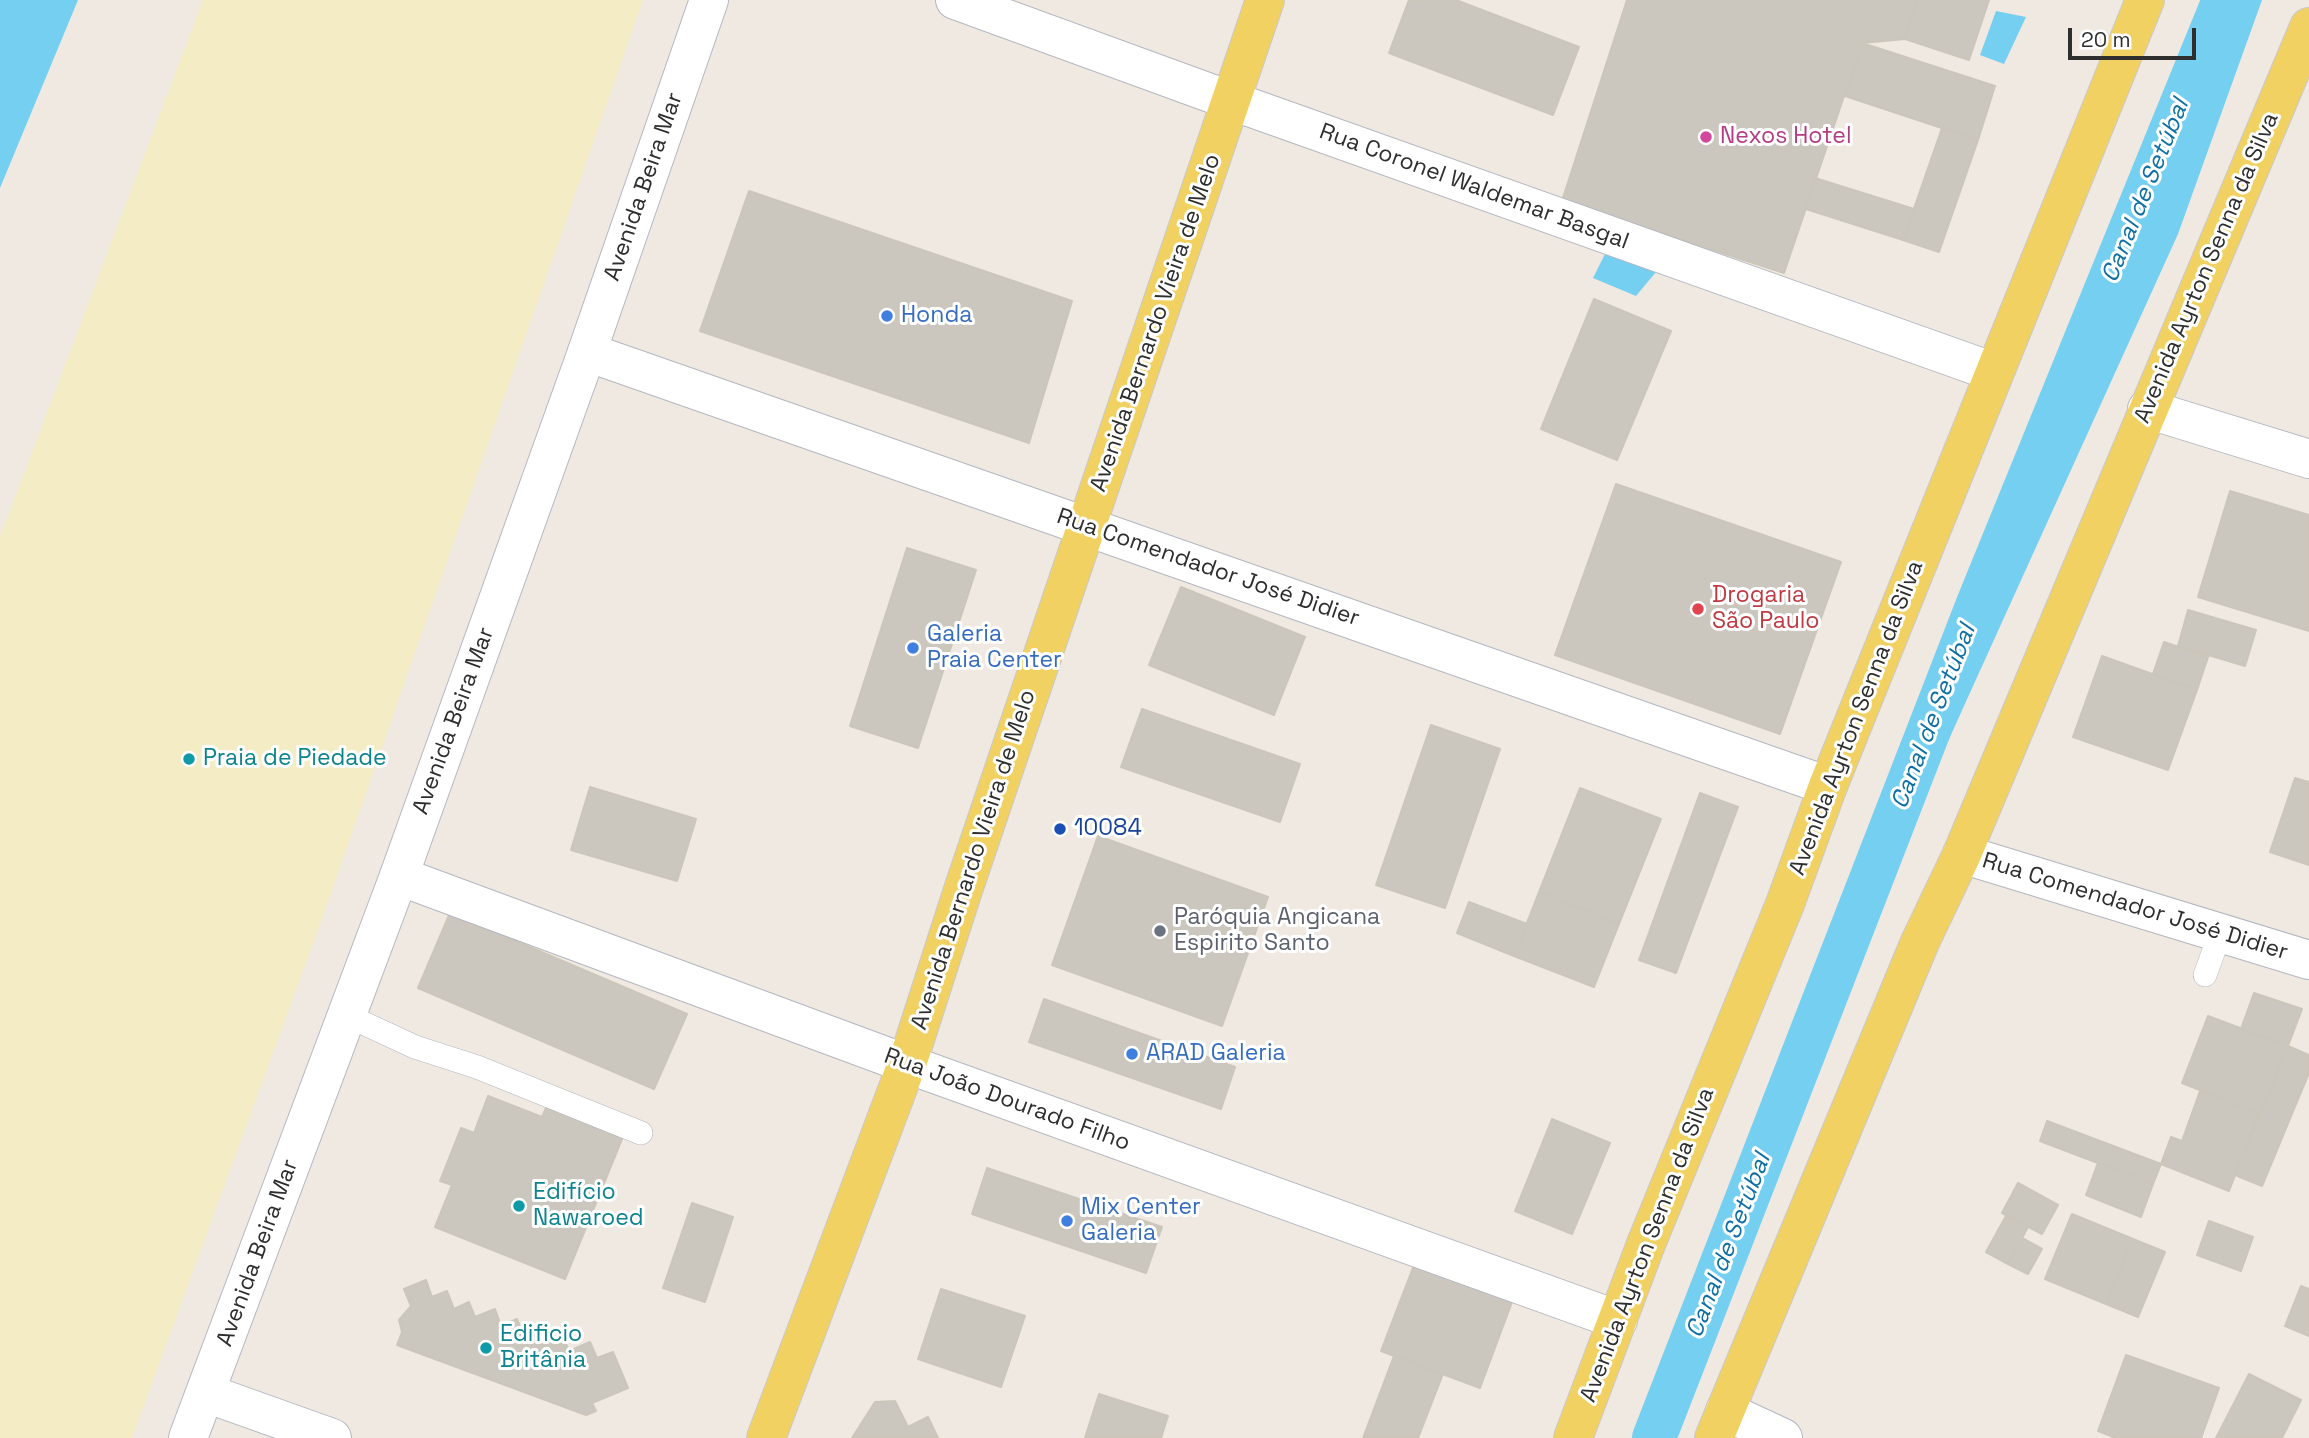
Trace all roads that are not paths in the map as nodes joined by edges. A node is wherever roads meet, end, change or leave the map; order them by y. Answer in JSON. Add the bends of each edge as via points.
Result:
{"nodes":[{"id":1,"x":709,"y":0,"type":"edge"},
{"id":2,"x":955,"y":0,"type":"edge"},
{"id":3,"x":1265,"y":0,"type":"edge"},
{"id":4,"x":2144,"y":0,"type":"edge"},
{"id":5,"x":2309,"y":27,"type":"edge"},
{"id":6,"x":1232,"y":101,"type":"junction"},
{"id":7,"x":587,"y":352,"type":"junction"},
{"id":8,"x":1994,"y":372,"type":"junction"},
{"id":9,"x":2147,"y":409,"type":"junction"},
{"id":10,"x":2309,"y":459,"type":"edge"},
{"id":11,"x":1087,"y":525,"type":"junction"},
{"id":12,"x":1828,"y":786,"type":"junction"},
{"id":13,"x":1962,"y":854,"type":"junction"},
{"id":14,"x":398,"y":876,"type":"junction"},
{"id":15,"x":2220,"y":934,"type":"junction"},
{"id":16,"x":2309,"y":960,"type":"edge"},
{"id":17,"x":2205,"y":975,"type":"dead end"},
{"id":18,"x":346,"y":1015,"type":"junction"},
{"id":19,"x":907,"y":1064,"type":"junction"},
{"id":20,"x":641,"y":1133,"type":"dead end"},
{"id":21,"x":1618,"y":1320,"type":"junction"},
{"id":22,"x":206,"y":1393,"type":"junction"},
{"id":23,"x":1719,"y":1424,"type":"edge"},
{"id":24,"x":188,"y":1438,"type":"edge"},
{"id":25,"x":332,"y":1438,"type":"edge"},
{"id":26,"x":766,"y":1438,"type":"edge"},
{"id":27,"x":1573,"y":1438,"type":"edge"},
{"id":28,"x":1783,"y":1438,"type":"edge"}],
"edges":[{"from":1,"to":7,"type":"street","name":"Avenida Beira Mar"},
{"from":2,"to":6,"type":"street","name":"Rua Coronel Waldemar Basgal"},
{"from":3,"to":6,"type":"main road","name":"Avenida Bernardo Vieira de Melo"},
{"from":4,"to":8,"type":"main road","name":"Avenida Ayrton Senna da Silva"},
{"from":5,"to":9,"type":"main road","name":"Avenida Ayrton Senna da Silva"},
{"from":6,"to":8,"type":"street","name":"Rua Coronel Waldemar Basgal"},
{"from":6,"to":11,"type":"main road","name":"Avenida Bernardo Vieira de Melo"},
{"from":7,"to":11,"type":"street","name":"Rua Comendador José Didier"},
{"from":7,"to":14,"type":"street","name":"Avenida Beira Mar"},
{"from":8,"to":12,"type":"main road","name":"Avenida Ayrton Senna da Silva"},
{"from":9,"to":10,"type":"street"},
{"from":9,"to":13,"type":"main road","name":"Avenida Ayrton Senna da Silva"},
{"from":11,"to":12,"type":"street","name":"Rua Comendador José Didier"},
{"from":11,"to":19,"type":"main road","name":"Avenida Bernardo Vieira de Melo"},
{"from":12,"to":21,"type":"main road","name":"Avenida Ayrton Senna da Silva"},
{"from":13,"to":15,"type":"street","name":"Rua Comendador José Didier"},
{"from":13,"to":23,"type":"main road","name":"Avenida Ayrton Senna da Silva","via":[[1920,942]]},
{"from":14,"to":18,"type":"street","name":"Avenida Beira Mar"},
{"from":14,"to":19,"type":"street","name":"Rua João Dourado Filho"},
{"from":15,"to":16,"type":"street","name":"Rua Comendador José Didier"},
{"from":15,"to":17,"type":"lane"},
{"from":18,"to":20,"type":"lane","via":[[415,1047]]},
{"from":18,"to":22,"type":"street","name":"Avenida Beira Mar"},
{"from":19,"to":21,"type":"street","name":"Rua João Dourado Filho"},
{"from":19,"to":26,"type":"main road","name":"Avenida Bernardo Vieira de Melo"},
{"from":21,"to":27,"type":"main road","name":"Avenida Ayrton Senna da Silva"},
{"from":22,"to":24,"type":"street","name":"Avenida Beira Mar"},
{"from":22,"to":25,"type":"street"},
{"from":23,"to":28,"type":"street"}]}
